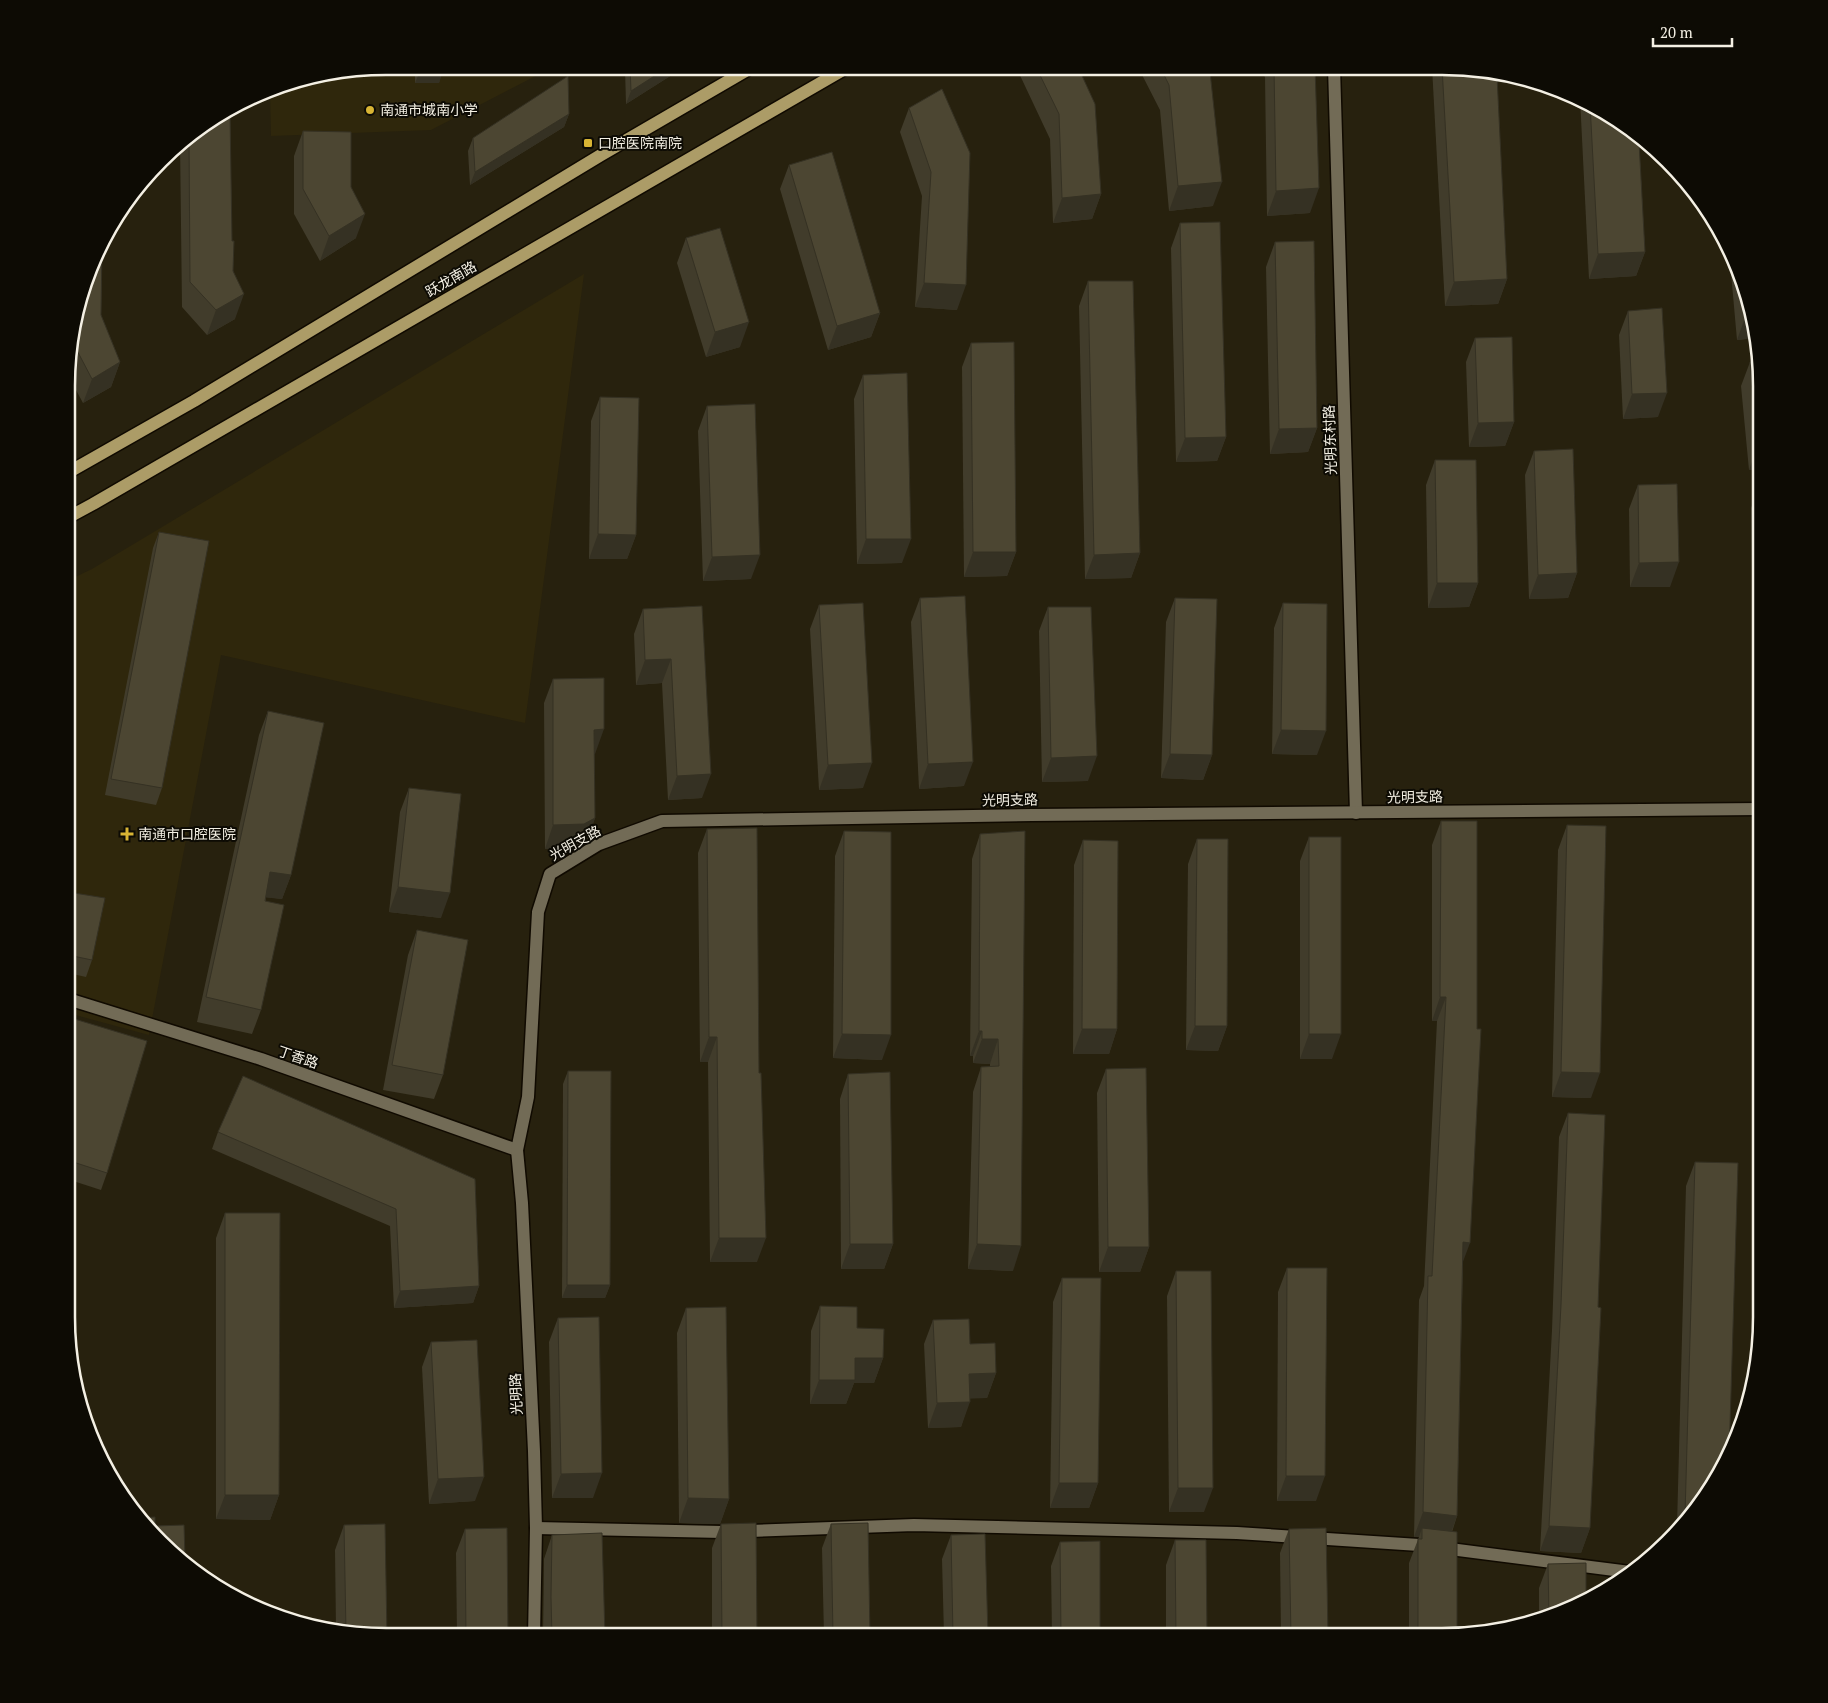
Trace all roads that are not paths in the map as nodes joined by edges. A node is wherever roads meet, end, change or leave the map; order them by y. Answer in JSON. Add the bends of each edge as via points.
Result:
{"nodes":[{"id":1,"x":739,"y":75,"type":"edge"},
{"id":2,"x":833,"y":75,"type":"edge"},
{"id":3,"x":1334,"y":75,"type":"edge"},
{"id":4,"x":75,"y":469,"type":"edge"},
{"id":5,"x":75,"y":514,"type":"edge"},
{"id":6,"x":1753,"y":809,"type":"edge"},
{"id":7,"x":1356,"y":813,"type":"junction"},
{"id":8,"x":75,"y":1001,"type":"edge"},
{"id":9,"x":517,"y":1150,"type":"junction"},
{"id":10,"x":536,"y":1528,"type":"junction"},
{"id":11,"x":1622,"y":1571,"type":"edge"},
{"id":12,"x":534,"y":1628,"type":"edge"}],
"edges":[{"from":1,"to":4,"type":"main road","name":"跃龙南路","via":[[194,401]]},
{"from":2,"to":5,"type":"main road","name":"跃龙南路"},
{"from":3,"to":7,"type":"street","name":"光明东村路"},
{"from":6,"to":7,"type":"street","name":"光明支路"},
{"from":7,"to":9,"type":"street","name":"光明支路","via":[[662,821],[599,844],[550,874],[538,912],[528,1097]]},
{"from":8,"to":9,"type":"street","name":"丁香路","via":[[261,1059]]},
{"from":9,"to":10,"type":"street","name":"光明路","via":[[524,1232]]},
{"from":10,"to":11,"type":"street","via":[[722,1532],[914,1525],[1238,1533],[1420,1545]]},
{"from":10,"to":12,"type":"street","name":"光明路"}]}
